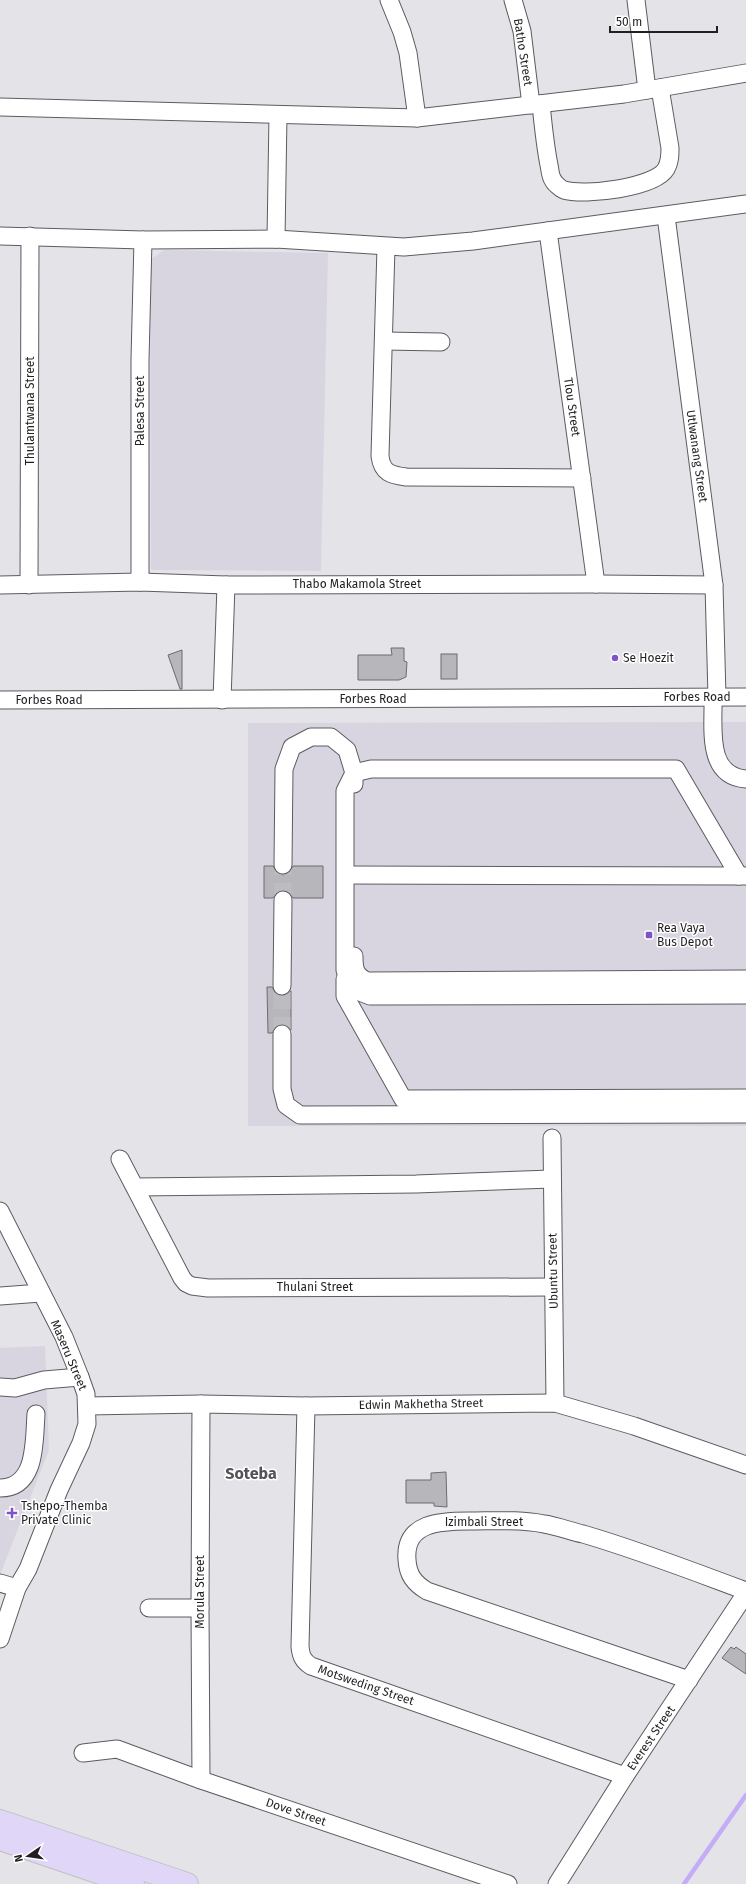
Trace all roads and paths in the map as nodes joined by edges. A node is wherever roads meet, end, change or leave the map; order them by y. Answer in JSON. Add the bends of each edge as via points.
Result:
{"nodes":[{"id":1,"x":389,"y":0,"type":"edge"},
{"id":2,"x":513,"y":0,"type":"edge"},
{"id":3,"x":636,"y":0,"type":"edge"},
{"id":4,"x":746,"y":73,"type":"edge"},
{"id":5,"x":653,"y":89,"type":"junction"},
{"id":6,"x":536,"y":104,"type":"junction"},
{"id":7,"x":0,"y":107,"type":"edge"},
{"id":8,"x":278,"y":115,"type":"junction"},
{"id":9,"x":417,"y":118,"type":"junction"},
{"id":10,"x":746,"y":204,"type":"edge"},
{"id":11,"x":666,"y":216,"type":"junction"},
{"id":12,"x":548,"y":231,"type":"junction"},
{"id":13,"x":0,"y":236,"type":"edge"},
{"id":14,"x":30,"y":236,"type":"junction"},
{"id":15,"x":143,"y":240,"type":"junction"},
{"id":16,"x":276,"y":240,"type":"junction"},
{"id":17,"x":386,"y":247,"type":"junction"},
{"id":18,"x":384,"y":341,"type":"junction"},
{"id":19,"x":441,"y":342,"type":"dead end"},
{"id":20,"x":582,"y":478,"type":"junction"},
{"id":21,"x":140,"y":582,"type":"junction"},
{"id":22,"x":596,"y":584,"type":"junction"},
{"id":23,"x":0,"y":585,"type":"edge"},
{"id":24,"x":28,"y":585,"type":"junction"},
{"id":25,"x":226,"y":585,"type":"junction"},
{"id":26,"x":714,"y":585,"type":"junction"},
{"id":27,"x":715,"y":697,"type":"junction"},
{"id":28,"x":746,"y":697,"type":"edge"},
{"id":29,"x":0,"y":700,"type":"edge"},
{"id":30,"x":222,"y":700,"type":"junction"},
{"id":31,"x":354,"y":773,"type":"junction"},
{"id":32,"x":746,"y":779,"type":"edge"},
{"id":33,"x":283,"y":865,"type":"tunnel mouth"},
{"id":34,"x":350,"y":874,"type":"junction"},
{"id":35,"x":742,"y":876,"type":"edge"},
{"id":36,"x":283,"y":900,"type":"tunnel mouth"},
{"id":37,"x":345,"y":970,"type":"junction"},
{"id":38,"x":746,"y":979,"type":"edge"},
{"id":39,"x":282,"y":986,"type":"tunnel mouth"},
{"id":40,"x":746,"y":995,"type":"edge"},
{"id":41,"x":282,"y":1034,"type":"tunnel mouth"},
{"id":42,"x":746,"y":1098,"type":"edge"},
{"id":43,"x":746,"y":1114,"type":"edge"},
{"id":44,"x":552,"y":1138,"type":"dead end"},
{"id":45,"x":120,"y":1159,"type":"dead end"},
{"id":46,"x":552,"y":1179,"type":"junction"},
{"id":47,"x":135,"y":1187,"type":"junction"},
{"id":48,"x":0,"y":1210,"type":"edge"},
{"id":49,"x":553,"y":1287,"type":"junction"},
{"id":50,"x":41,"y":1292,"type":"junction"},
{"id":51,"x":0,"y":1296,"type":"edge"},
{"id":52,"x":80,"y":1377,"type":"junction"},
{"id":53,"x":0,"y":1387,"type":"edge"},
{"id":54,"x":0,"y":1391,"type":"edge"},
{"id":55,"x":555,"y":1403,"type":"junction"},
{"id":56,"x":201,"y":1404,"type":"junction"},
{"id":57,"x":87,"y":1406,"type":"junction"},
{"id":58,"x":306,"y":1406,"type":"junction"},
{"id":59,"x":36,"y":1414,"type":"dead end"},
{"id":60,"x":746,"y":1465,"type":"edge"},
{"id":61,"x":0,"y":1488,"type":"edge"},
{"id":62,"x":0,"y":1583,"type":"edge"},
{"id":63,"x":17,"y":1588,"type":"junction"},
{"id":64,"x":746,"y":1592,"type":"edge"},
{"id":65,"x":149,"y":1608,"type":"dead end"},
{"id":66,"x":200,"y":1608,"type":"junction"},
{"id":67,"x":0,"y":1638,"type":"edge"},
{"id":68,"x":689,"y":1680,"type":"junction"},
{"id":69,"x":83,"y":1753,"type":"dead end"},
{"id":70,"x":625,"y":1776,"type":"junction"},
{"id":71,"x":201,"y":1780,"type":"junction"},
{"id":72,"x":0,"y":1821,"type":"edge"},
{"id":73,"x":0,"y":1839,"type":"edge"},
{"id":74,"x":133,"y":1884,"type":"edge"},
{"id":75,"x":187,"y":1884,"type":"edge"},
{"id":76,"x":508,"y":1884,"type":"edge"},
{"id":77,"x":558,"y":1884,"type":"edge"}],
"edges":[{"from":1,"to":9,"type":"street","via":[[408,53]]},
{"from":2,"to":6,"type":"street","name":"Batho Street","via":[[522,31]]},
{"from":3,"to":5,"type":"street","name":"Batho Street"},
{"from":4,"to":5,"type":"street"},
{"from":5,"to":6,"type":"street"},
{"from":5,"to":6,"type":"street","name":"Batho Street","via":[[670,148],[670,158],[661,174],[633,186],[586,192],[563,190],[552,180]]},
{"from":6,"to":9,"type":"street"},
{"from":7,"to":8,"type":"street"},
{"from":8,"to":9,"type":"street"},
{"from":8,"to":16,"type":"street"},
{"from":10,"to":11,"type":"street"},
{"from":11,"to":12,"type":"street"},
{"from":11,"to":26,"type":"street","name":"Utlwanang Street"},
{"from":12,"to":17,"type":"street","via":[[473,241]]},
{"from":12,"to":20,"type":"street","name":"Tlou Street"},
{"from":13,"to":14,"type":"street"},
{"from":14,"to":15,"type":"street"},
{"from":14,"to":24,"type":"street","name":"Thulamtwana Street"},
{"from":15,"to":16,"type":"street"},
{"from":15,"to":21,"type":"street","name":"Palesa Street"},
{"from":16,"to":17,"type":"street"},
{"from":17,"to":18,"type":"street"},
{"from":18,"to":19,"type":"street"},
{"from":18,"to":20,"type":"street","via":[[380,456],[385,471],[392,476]]},
{"from":20,"to":22,"type":"street","name":"Tlou Street"},
{"from":21,"to":24,"type":"street","name":"Thabo Makamola Street"},
{"from":21,"to":25,"type":"street","name":"Thabo Makamola Street"},
{"from":22,"to":25,"type":"street","name":"Thabo Makamola Street"},
{"from":22,"to":26,"type":"street","name":"Thabo Makamola Street"},
{"from":23,"to":24,"type":"street","name":"Thabo Makamola Street"},
{"from":25,"to":30,"type":"street"},
{"from":26,"to":27,"type":"street","name":"Utlwanang Street"},
{"from":27,"to":28,"type":"street","name":"Forbes Road"},
{"from":27,"to":30,"type":"street","name":"Forbes Road"},
{"from":27,"to":32,"type":"street","name":"Utlwanang Street","via":[[714,749],[718,762],[731,775]]},
{"from":29,"to":30,"type":"street","name":"Forbes Road"},
{"from":31,"to":33,"type":"street","via":[[347,750],[331,738],[312,737],[292,747],[284,769]]},
{"from":31,"to":34,"type":"street","via":[[345,791]]},
{"from":31,"to":35,"type":"street","via":[[371,769],[676,769]]},
{"from":34,"to":35,"type":"street"},
{"from":34,"to":37,"type":"street"},
{"from":34,"to":38,"type":"street","via":[[354,967],[358,976],[367,981]]},
{"from":36,"to":39,"type":"street"},
{"from":37,"to":40,"type":"street","via":[[352,990],[370,996]]},
{"from":37,"to":42,"type":"street","via":[[345,996],[403,1099]]},
{"from":41,"to":43,"type":"street","via":[[282,1088],[286,1105],[300,1115]]},
{"from":44,"to":46,"type":"street","name":"Ubuntu Street"},
{"from":45,"to":47,"type":"street","name":"Thulani Street"},
{"from":46,"to":47,"type":"street","via":[[416,1184]]},
{"from":46,"to":49,"type":"street","name":"Ubuntu Street"},
{"from":47,"to":49,"type":"street","name":"Thulani Street","via":[[183,1280],[192,1286]]},
{"from":48,"to":50,"type":"street","name":"Maseru Street"},
{"from":49,"to":55,"type":"street","name":"Ubuntu Street"},
{"from":50,"to":51,"type":"street"},
{"from":50,"to":52,"type":"street","name":"Maseru Street","via":[[64,1337]]},
{"from":52,"to":53,"type":"street","via":[[44,1380],[15,1388]]},
{"from":52,"to":57,"type":"street","name":"Maseru Street"},
{"from":53,"to":54,"type":"street"},
{"from":55,"to":58,"type":"street","name":"Edwin Makhetha Street"},
{"from":55,"to":60,"type":"street","name":"Edwin Makhetha Street","via":[[634,1426]]},
{"from":56,"to":57,"type":"street","name":"Edwin Makhetha Street"},
{"from":56,"to":58,"type":"street","name":"Edwin Makhetha Street"},
{"from":56,"to":66,"type":"street","name":"Morula Street"},
{"from":57,"to":63,"type":"street","name":"Maseru Street","via":[[87,1424],[81,1443],[59,1490],[28,1569]]},
{"from":58,"to":70,"type":"street","name":"Motsweding Street","via":[[300,1647],[306,1663]]},
{"from":59,"to":61,"type":"street","via":[[31,1463],[26,1475],[18,1484]]},
{"from":62,"to":63,"type":"street"},
{"from":63,"to":67,"type":"street","name":"Maseru Street"},
{"from":64,"to":68,"type":"street","name":"Everest Street"},
{"from":64,"to":68,"type":"street","name":"Izimbali Street","via":[[612,1542],[545,1524],[464,1521],[435,1523],[420,1529],[410,1542],[407,1557],[409,1572],[414,1582],[426,1591]]},
{"from":65,"to":66,"type":"street"},
{"from":66,"to":71,"type":"street","name":"Morula Street"},
{"from":68,"to":70,"type":"street","name":"Everest Street"},
{"from":69,"to":71,"type":"street","name":"Dove Street","via":[[117,1749]]},
{"from":70,"to":77,"type":"street","name":"Everest Street"},
{"from":71,"to":76,"type":"street","name":"Dove Street"},
{"from":72,"to":75,"type":"main road"},
{"from":73,"to":74,"type":"main road"}]}
